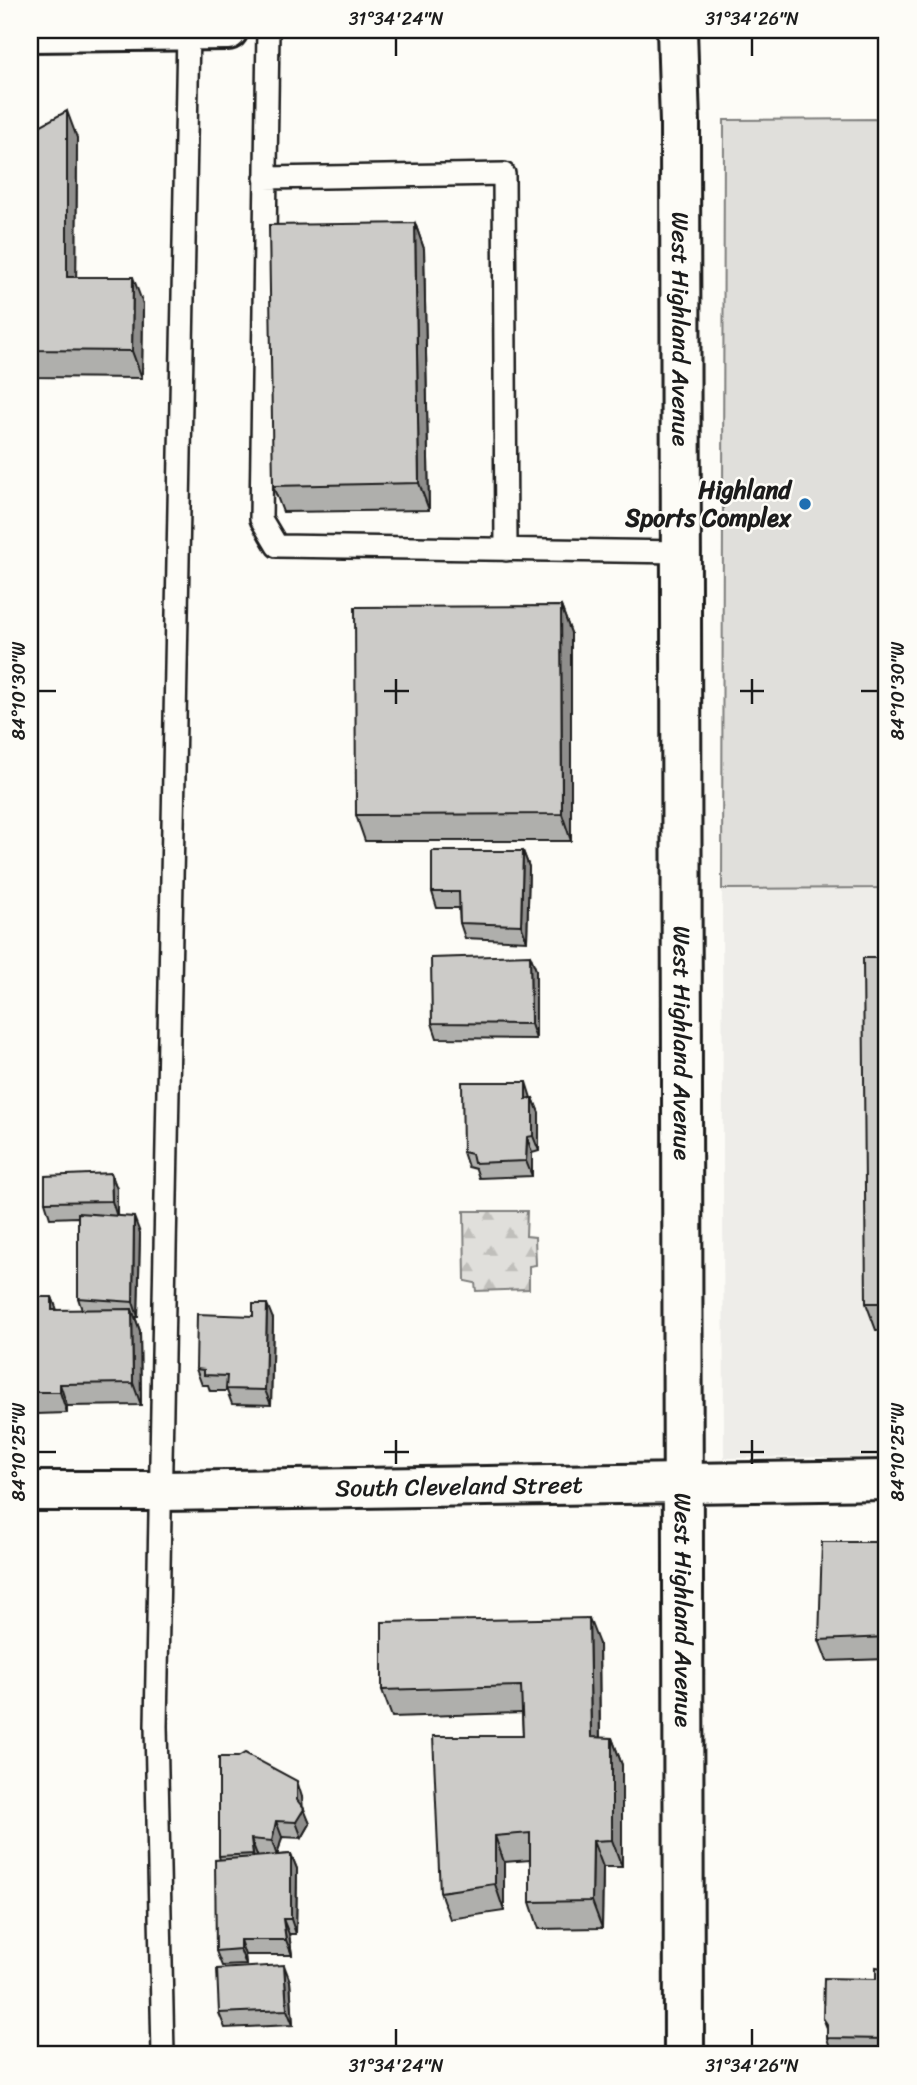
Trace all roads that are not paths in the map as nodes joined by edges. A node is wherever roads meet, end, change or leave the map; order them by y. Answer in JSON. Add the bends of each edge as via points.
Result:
{"nodes":[{"id":1,"x":228,"y":30,"type":"edge"},
{"id":2,"x":268,"y":30,"type":"edge"},
{"id":3,"x":677,"y":30,"type":"edge"},
{"id":4,"x":30,"y":32,"type":"edge"},
{"id":5,"x":188,"y":32,"type":"junction"},
{"id":6,"x":265,"y":178,"type":"junction"},
{"id":7,"x":506,"y":550,"type":"junction"},
{"id":8,"x":681,"y":552,"type":"junction"},
{"id":9,"x":887,"y":1480,"type":"edge"},
{"id":10,"x":682,"y":1482,"type":"junction"},
{"id":11,"x":30,"y":1491,"type":"edge"},
{"id":12,"x":162,"y":1491,"type":"junction"},
{"id":13,"x":163,"y":2055,"type":"edge"},
{"id":14,"x":684,"y":2055,"type":"edge"}],
"edges":[{"from":1,"to":5,"type":"street"},
{"from":2,"to":6,"type":"lane"},
{"from":3,"to":8,"type":"street","name":"West Highland Avenue"},
{"from":4,"to":5,"type":"street"},
{"from":5,"to":12,"type":"lane"},
{"from":6,"to":7,"type":"lane","via":[[261,519],[277,546]]},
{"from":6,"to":7,"type":"lane","via":[[504,174]]},
{"from":7,"to":8,"type":"lane"},
{"from":8,"to":10,"type":"street","name":"West Highland Avenue"},
{"from":9,"to":10,"type":"street","name":"South Cleveland Street"},
{"from":10,"to":12,"type":"street","name":"South Cleveland Street"},
{"from":10,"to":14,"type":"street","name":"West Highland Avenue"},
{"from":11,"to":12,"type":"street","name":"South Cleveland Street"},
{"from":12,"to":13,"type":"lane","via":[[156,1726]]}]}
